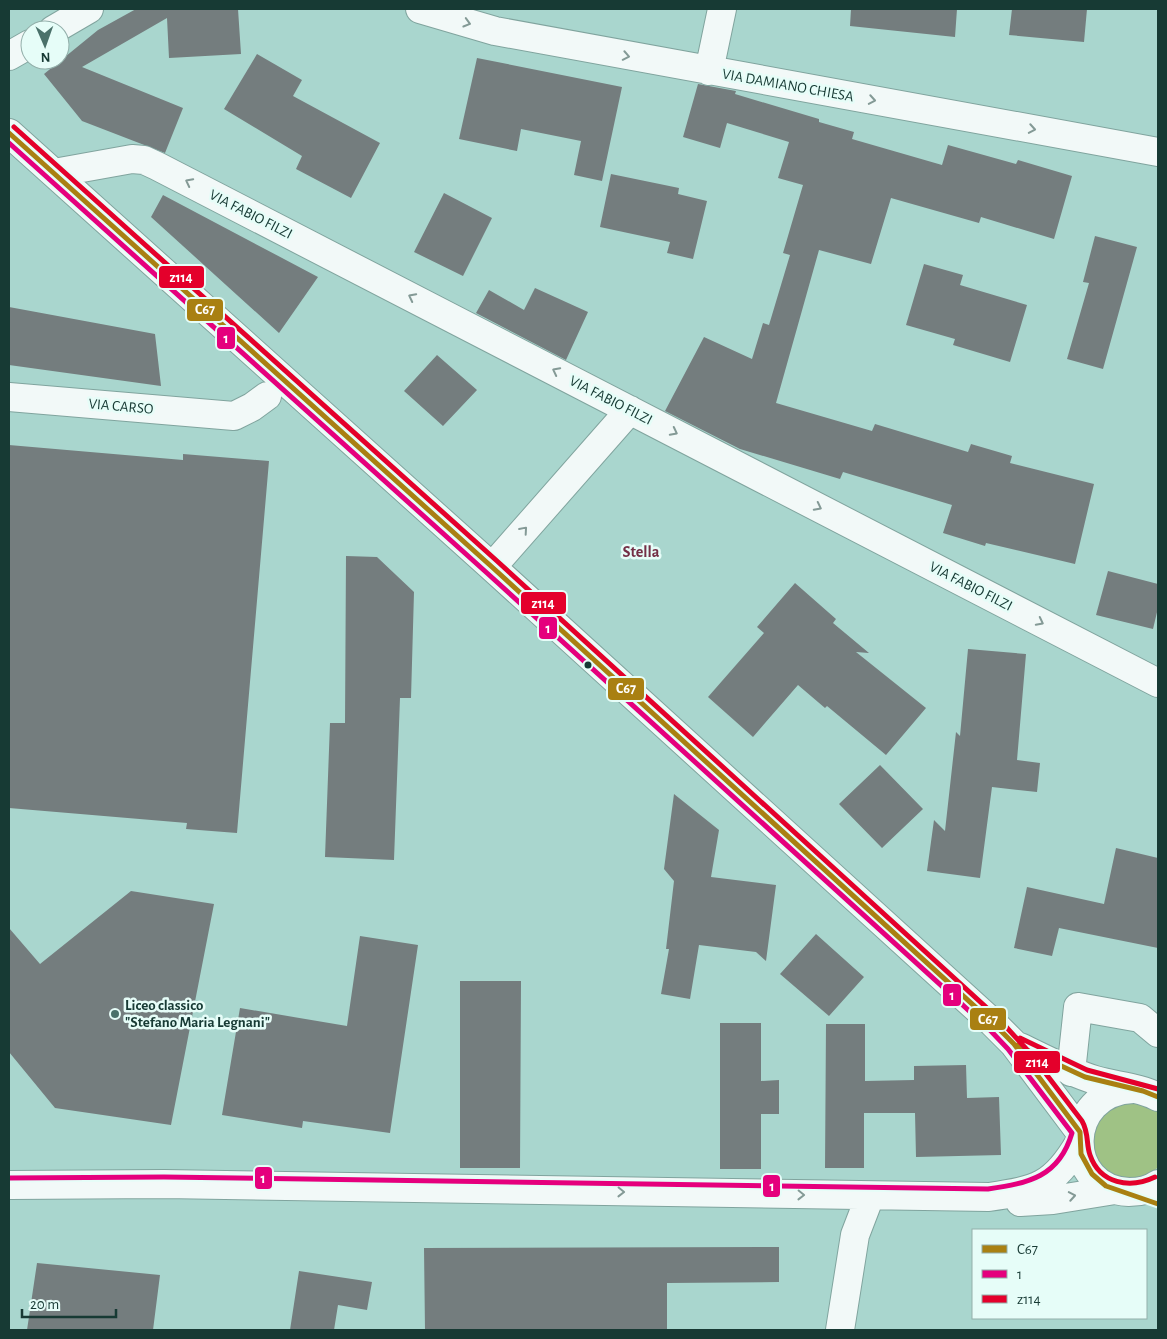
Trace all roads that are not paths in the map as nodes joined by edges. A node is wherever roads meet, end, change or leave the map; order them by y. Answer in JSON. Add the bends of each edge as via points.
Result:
{"nodes":[{"id":1,"x":89,"y":9,"type":"edge"},
{"id":2,"x":420,"y":9,"type":"edge"},
{"id":3,"x":722,"y":9,"type":"edge"},
{"id":4,"x":70,"y":20,"type":"edge"},
{"id":5,"x":20,"y":50,"type":"edge"},
{"id":6,"x":9,"y":56,"type":"edge"},
{"id":7,"x":709,"y":71,"type":"junction"},
{"id":8,"x":9,"y":133,"type":"edge"},
{"id":9,"x":1158,"y":152,"type":"edge"},
{"id":10,"x":54,"y":173,"type":"junction"},
{"id":11,"x":267,"y":396,"type":"dead end"},
{"id":12,"x":9,"y":397,"type":"edge"},
{"id":13,"x":630,"y":410,"type":"junction"},
{"id":14,"x":492,"y":567,"type":"junction"},
{"id":15,"x":1158,"y":683,"type":"edge"},
{"id":16,"x":1158,"y":1033,"type":"edge"},
{"id":17,"x":1014,"y":1044,"type":"junction"},
{"id":18,"x":1071,"y":1072,"type":"junction"},
{"id":19,"x":1146,"y":1093,"type":"edge"},
{"id":20,"x":1080,"y":1137,"type":"junction"},
{"id":21,"x":9,"y":1184,"type":"edge"},
{"id":22,"x":1158,"y":1184,"type":"edge"},
{"id":23,"x":1119,"y":1191,"type":"junction"},
{"id":24,"x":870,"y":1196,"type":"junction"},
{"id":25,"x":989,"y":1197,"type":"junction"},
{"id":26,"x":1158,"y":1204,"type":"edge"},
{"id":27,"x":840,"y":1330,"type":"edge"}],
"edges":[{"from":1,"to":4,"type":"street"},
{"from":2,"to":7,"type":"street","name":"VIA DAMIANO CHIESA","one_way":true,"via":[[495,31]]},
{"from":3,"to":7,"type":"street"},
{"from":5,"to":6,"type":"street"},
{"from":7,"to":9,"type":"street","name":"VIA DAMIANO CHIESA","one_way":true},
{"from":8,"to":10,"type":"street"},
{"from":13,"to":10,"type":"street","name":"VIA FABIO FILZI","one_way":true,"via":[[144,160],[132,159]]},
{"from":10,"to":14,"type":"street"},
{"from":11,"to":12,"type":"street","name":"VIA CARSO","via":[[234,416]]},
{"from":14,"to":13,"type":"street","one_way":true},
{"from":13,"to":15,"type":"street","name":"VIA FABIO FILZI","one_way":true},
{"from":14,"to":17,"type":"street"},
{"from":16,"to":18,"type":"street","via":[[1140,1018],[1078,1007]]},
{"from":17,"to":18,"type":"street"},
{"from":17,"to":20,"type":"street"},
{"from":18,"to":19,"type":"street"},
{"from":19,"to":20,"type":"street","via":[[1117,1091],[1098,1101],[1086,1114]]},
{"from":20,"to":23,"type":"street","via":[[1084,1162],[1092,1174]]},
{"from":20,"to":25,"type":"street","via":[[1065,1165],[1048,1182],[1026,1191]]},
{"from":21,"to":24,"type":"street","one_way":true},
{"from":22,"to":23,"type":"street","via":[[1140,1191]]},
{"from":25,"to":23,"type":"street","one_way":true,"via":[[1012,1202],[1038,1201]]},
{"from":23,"to":26,"type":"street"},
{"from":24,"to":25,"type":"street"},
{"from":24,"to":27,"type":"street","via":[[855,1234]]}]}
